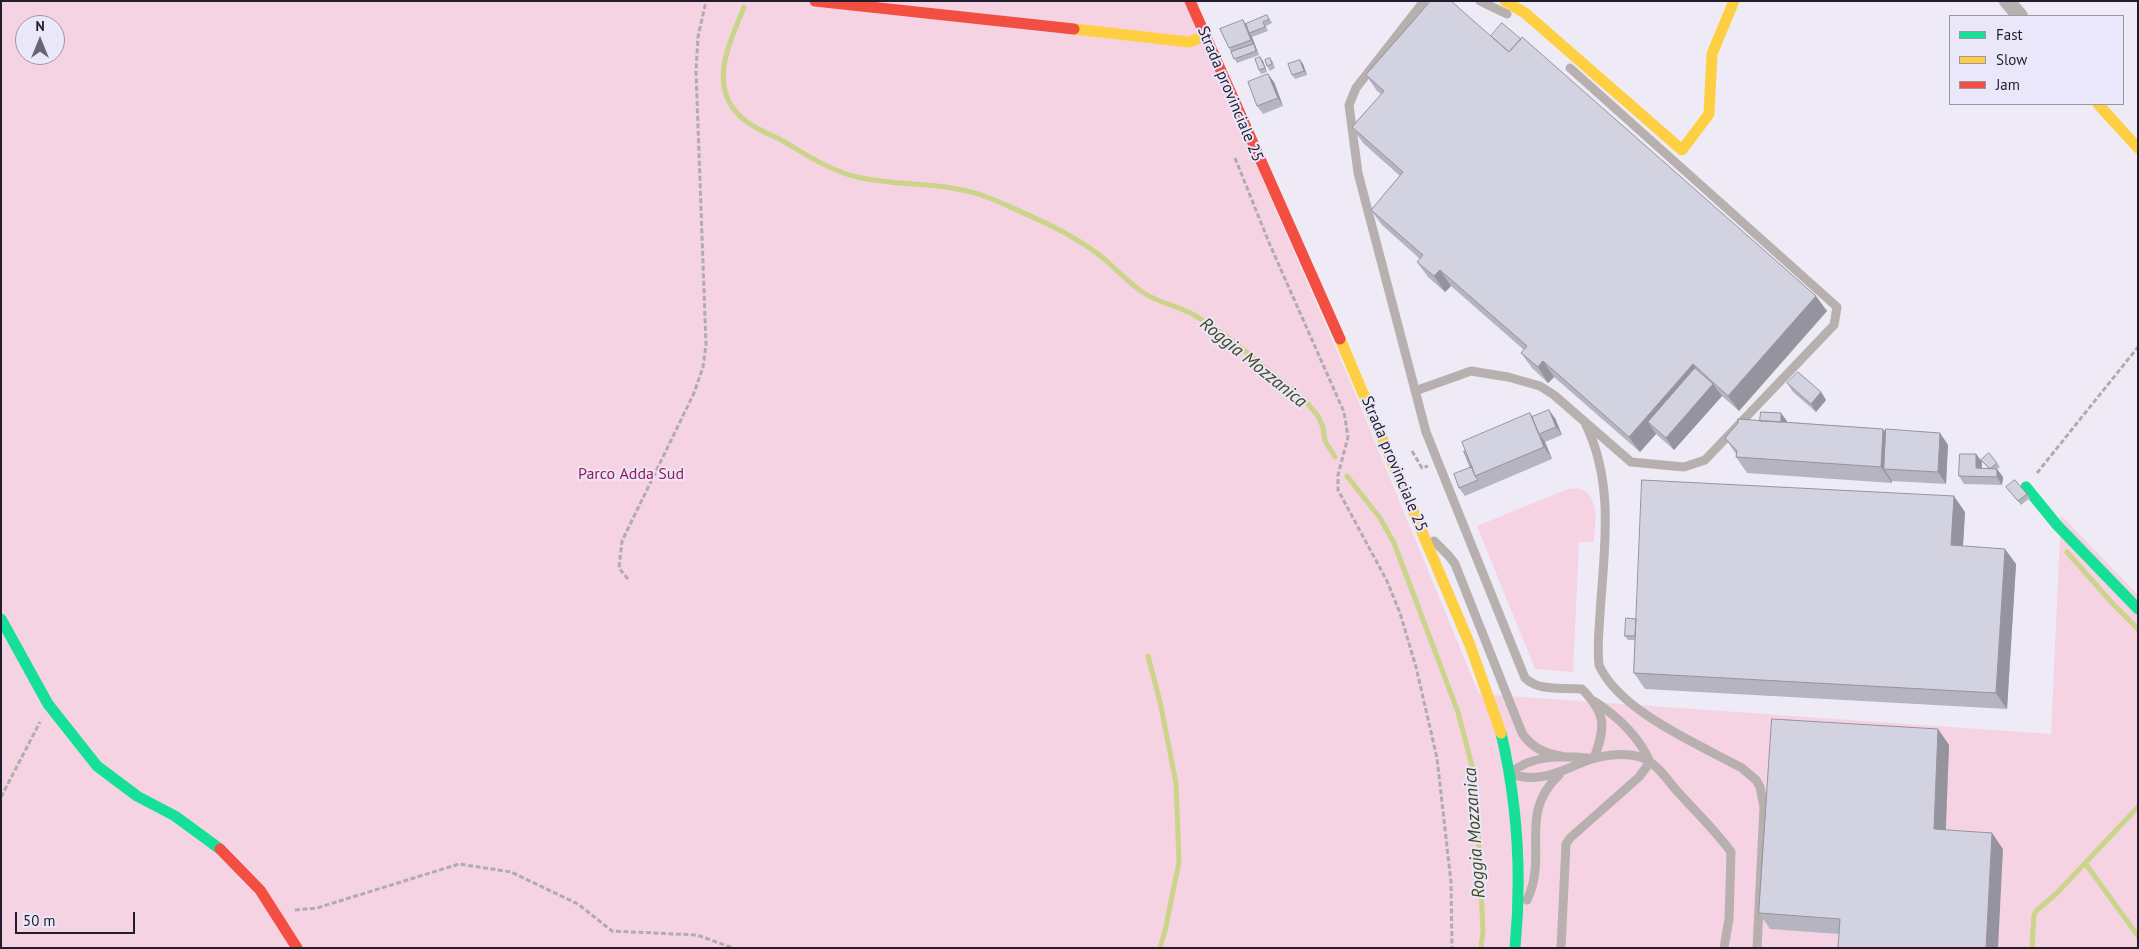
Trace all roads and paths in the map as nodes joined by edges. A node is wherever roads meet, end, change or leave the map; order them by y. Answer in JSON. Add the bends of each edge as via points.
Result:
{"nodes":[{"id":1,"x":706,"y":1,"type":"edge"},
{"id":2,"x":815,"y":1,"type":"edge"},
{"id":3,"x":1190,"y":1,"type":"edge"},
{"id":4,"x":1424,"y":1,"type":"edge"},
{"id":5,"x":1480,"y":1,"type":"edge"},
{"id":6,"x":1505,"y":1,"type":"edge"},
{"id":7,"x":1734,"y":1,"type":"edge"},
{"id":8,"x":2007,"y":1,"type":"edge"},
{"id":9,"x":2019,"y":15,"type":"edge"},
{"id":10,"x":1512,"y":16,"type":"dead end"},
{"id":11,"x":1205,"y":36,"type":"junction"},
{"id":12,"x":1564,"y":62,"type":"dead end"},
{"id":13,"x":2099,"y":105,"type":"edge"},
{"id":14,"x":2138,"y":148,"type":"edge"},
{"id":15,"x":1233,"y":153,"type":"dead end"},
{"id":16,"x":2138,"y":347,"type":"edge"},
{"id":17,"x":1415,"y":391,"type":"junction"},
{"id":18,"x":1583,"y":420,"type":"junction"},
{"id":19,"x":2026,"y":487,"type":"joint"},
{"id":20,"x":1422,"y":532,"type":"junction"},
{"id":21,"x":628,"y":579,"type":"dead end"},
{"id":22,"x":2138,"y":610,"type":"edge"},
{"id":23,"x":1,"y":619,"type":"edge"},
{"id":24,"x":1594,"y":701,"type":"junction"},
{"id":25,"x":48,"y":704,"type":"junction"},
{"id":26,"x":1565,"y":757,"type":"junction"},
{"id":27,"x":1594,"y":758,"type":"junction"},
{"id":28,"x":1650,"y":762,"type":"junction"},
{"id":29,"x":1563,"y":771,"type":"junction"},
{"id":30,"x":1509,"y":774,"type":"junction"},
{"id":31,"x":1,"y":797,"type":"edge"},
{"id":32,"x":274,"y":911,"type":"junction"},
{"id":33,"x":1519,"y":914,"type":"junction"},
{"id":34,"x":297,"y":948,"type":"edge"},
{"id":35,"x":733,"y":948,"type":"edge"},
{"id":36,"x":1452,"y":948,"type":"edge"},
{"id":37,"x":1515,"y":948,"type":"edge"},
{"id":38,"x":1561,"y":948,"type":"edge"},
{"id":39,"x":1724,"y":948,"type":"edge"},
{"id":40,"x":1757,"y":948,"type":"edge"}],
"edges":[{"from":1,"to":21,"type":"path","via":[[698,37],[696,70],[706,345],[694,393],[622,541],[619,568]]},
{"from":2,"to":11,"type":"street","via":[[1189,42]]},
{"from":3,"to":11,"type":"street","name":"Strada provinciale 25"},
{"from":4,"to":17,"type":"lane","via":[[1356,88],[1349,105],[1358,173]]},
{"from":5,"to":10,"type":"lane"},
{"from":6,"to":7,"type":"street","via":[[1524,13],[1682,150],[1709,114],[1712,54]]},
{"from":8,"to":9,"type":"street"},
{"from":11,"to":20,"type":"street","name":"Strada provinciale 25","via":[[1357,376]]},
{"from":12,"to":18,"type":"lane","via":[[1837,307],[1834,325],[1705,460],[1684,467],[1631,462]]},
{"from":13,"to":14,"type":"street"},
{"from":15,"to":36,"type":"path","via":[[1344,412],[1348,437],[1338,475],[1338,490],[1386,581],[1400,613],[1416,667],[1437,758],[1451,882]]},
{"from":16,"to":19,"type":"path"},
{"from":17,"to":18,"type":"lane","via":[[1471,371],[1508,377],[1540,386]]},
{"from":17,"to":24,"type":"lane","via":[[1426,432],[1525,678],[1532,685],[1546,688],[1582,689]]},
{"from":18,"to":40,"type":"lane","via":[[1598,455],[1605,492],[1599,664],[1635,708],[1742,768],[1760,787],[1764,819]]},
{"from":19,"to":22,"type":"street","via":[[2057,525]]},
{"from":20,"to":26,"type":"lane","via":[[1455,564],[1526,740],[1541,751]]},
{"from":20,"to":30,"type":"street","name":"Strada provinciale 25","via":[[1483,677]]},
{"from":23,"to":25,"type":"street"},
{"from":24,"to":27,"type":"lane","via":[[1604,725]]},
{"from":24,"to":28,"type":"lane","via":[[1612,712],[1644,748]]},
{"from":25,"to":31,"type":"path"},
{"from":25,"to":32,"type":"street","via":[[97,766],[137,796],[215,843],[260,890]]},
{"from":26,"to":27,"type":"lane"},
{"from":26,"to":30,"type":"lane","via":[[1529,762]]},
{"from":27,"to":28,"type":"lane","via":[[1630,755]]},
{"from":27,"to":29,"type":"lane"},
{"from":28,"to":38,"type":"lane","via":[[1639,777],[1566,844]]},
{"from":28,"to":39,"type":"lane","via":[[1731,852],[1729,919]]},
{"from":29,"to":30,"type":"lane","via":[[1543,778]]},
{"from":29,"to":33,"type":"lane","via":[[1540,800],[1535,824],[1536,873],[1528,899]]},
{"from":30,"to":33,"type":"street","name":"Strada provinciale 25","via":[[1518,850]]},
{"from":32,"to":34,"type":"street"},
{"from":32,"to":35,"type":"path","via":[[317,908],[458,864],[511,872],[578,904],[612,931],[698,935]]},
{"from":33,"to":37,"type":"street","name":"Strada provinciale 25"}]}
